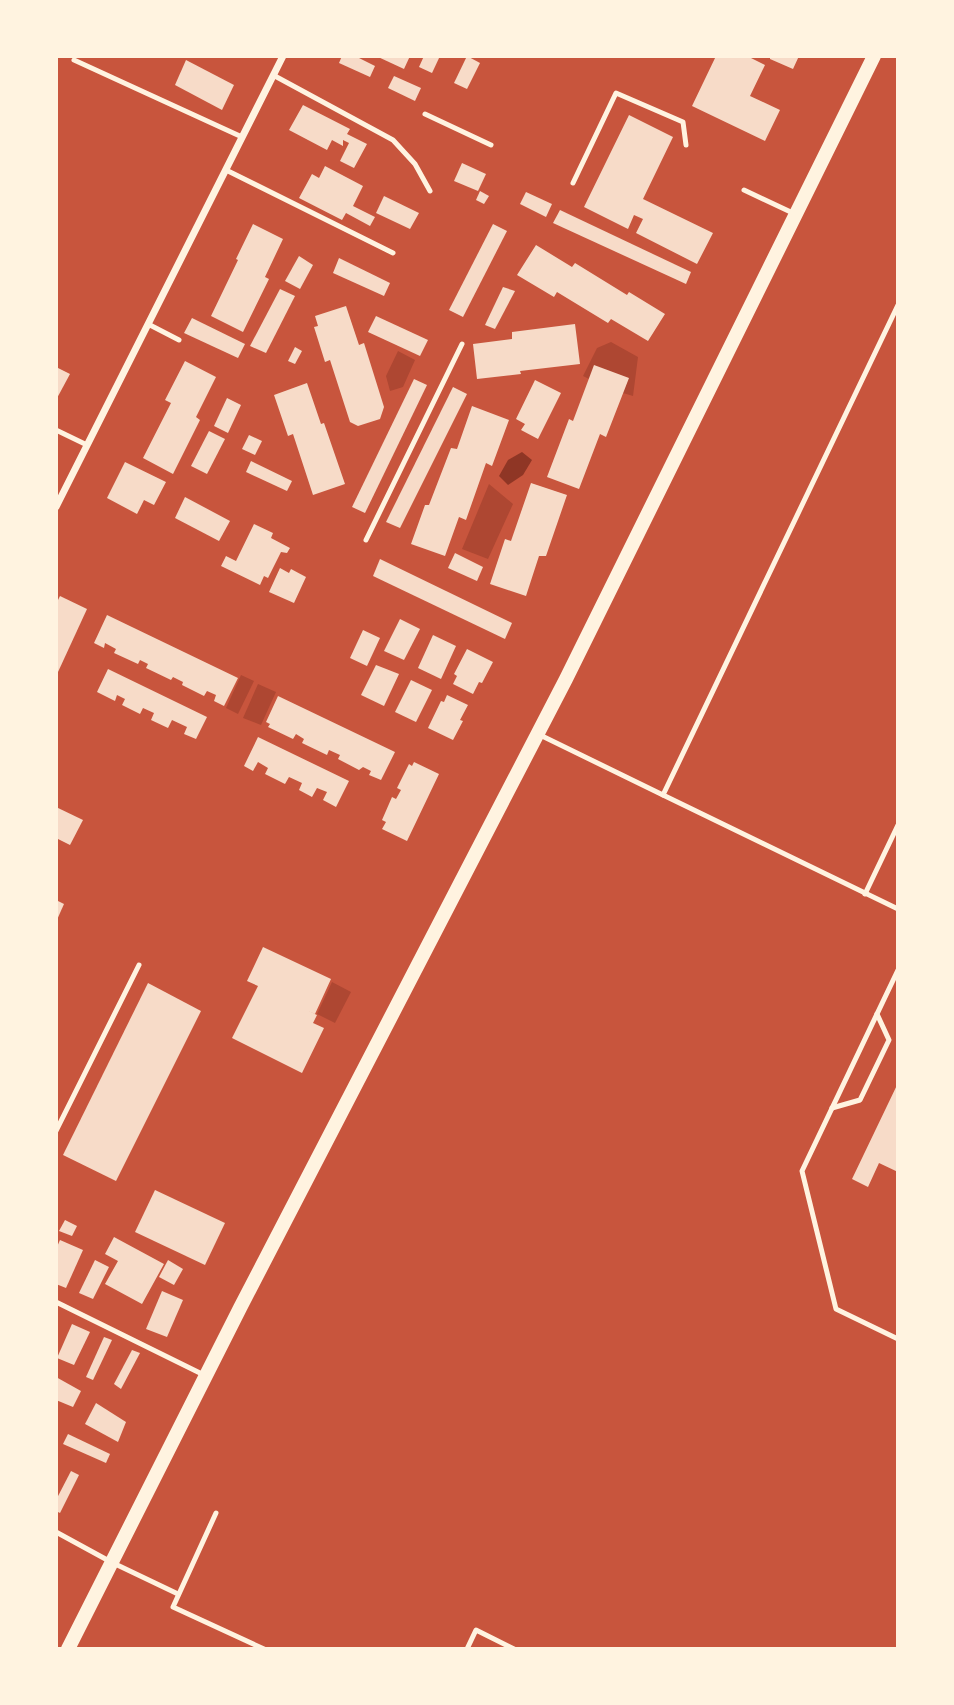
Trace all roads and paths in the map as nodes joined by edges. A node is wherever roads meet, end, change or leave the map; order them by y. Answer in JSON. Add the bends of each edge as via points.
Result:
{"nodes":[{"id":1,"x":283,"y":56,"type":"edge"},
{"id":2,"x":874,"y":56,"type":"edge"},
{"id":3,"x":74,"y":60,"type":"dead end"},
{"id":4,"x":274,"y":75,"type":"junction"},
{"id":5,"x":425,"y":114,"type":"dead end"},
{"id":6,"x":242,"y":138,"type":"junction"},
{"id":7,"x":491,"y":145,"type":"dead end"},
{"id":8,"x":687,"y":145,"type":"dead end"},
{"id":9,"x":226,"y":170,"type":"junction"},
{"id":10,"x":573,"y":183,"type":"dead end"},
{"id":11,"x":744,"y":190,"type":"dead end"},
{"id":12,"x":430,"y":191,"type":"dead end"},
{"id":13,"x":796,"y":214,"type":"junction"},
{"id":14,"x":393,"y":253,"type":"dead end"},
{"id":15,"x":898,"y":305,"type":"edge"},
{"id":16,"x":890,"y":321,"type":"junction"},
{"id":17,"x":148,"y":324,"type":"junction"},
{"id":18,"x":898,"y":325,"type":"edge"},
{"id":19,"x":179,"y":340,"type":"dead end"},
{"id":20,"x":462,"y":344,"type":"dead end"},
{"id":21,"x":56,"y":430,"type":"edge"},
{"id":22,"x":87,"y":445,"type":"junction"},
{"id":23,"x":56,"y":507,"type":"edge"},
{"id":24,"x":366,"y":540,"type":"dead end"},
{"id":25,"x":537,"y":734,"type":"junction"},
{"id":26,"x":663,"y":795,"type":"junction"},
{"id":27,"x":898,"y":825,"type":"edge"},
{"id":28,"x":865,"y":894,"type":"junction"},
{"id":29,"x":898,"y":909,"type":"edge"},
{"id":30,"x":139,"y":965,"type":"dead end"},
{"id":31,"x":898,"y":970,"type":"edge"},
{"id":32,"x":877,"y":1014,"type":"junction"},
{"id":33,"x":832,"y":1108,"type":"junction"},
{"id":34,"x":56,"y":1131,"type":"edge"},
{"id":35,"x":56,"y":1301,"type":"edge"},
{"id":36,"x":898,"y":1339,"type":"edge"},
{"id":37,"x":205,"y":1376,"type":"junction"},
{"id":38,"x":216,"y":1513,"type":"dead end"},
{"id":39,"x":56,"y":1532,"type":"edge"},
{"id":40,"x":111,"y":1562,"type":"junction"},
{"id":41,"x":178,"y":1594,"type":"junction"},
{"id":42,"x":68,"y":1649,"type":"edge"},
{"id":43,"x":264,"y":1649,"type":"edge"},
{"id":44,"x":467,"y":1649,"type":"edge"},
{"id":45,"x":514,"y":1649,"type":"edge"}],
"edges":[{"from":1,"to":4,"type":"street"},
{"from":2,"to":13,"type":"main road"},
{"from":3,"to":6,"type":"lane"},
{"from":4,"to":6,"type":"street"},
{"from":4,"to":12,"type":"lane","via":[[393,140],[415,164]]},
{"from":5,"to":7,"type":"lane"},
{"from":6,"to":9,"type":"street"},
{"from":8,"to":10,"type":"lane","via":[[683,122],[616,93]]},
{"from":9,"to":14,"type":"lane"},
{"from":9,"to":17,"type":"street"},
{"from":11,"to":13,"type":"lane"},
{"from":13,"to":25,"type":"main road"},
{"from":15,"to":16,"type":"lane"},
{"from":16,"to":18,"type":"lane"},
{"from":16,"to":26,"type":"lane"},
{"from":17,"to":19,"type":"lane"},
{"from":17,"to":22,"type":"street"},
{"from":20,"to":24,"type":"lane"},
{"from":21,"to":22,"type":"lane"},
{"from":22,"to":23,"type":"street"},
{"from":25,"to":26,"type":"lane"},
{"from":25,"to":37,"type":"main road"},
{"from":26,"to":28,"type":"lane"},
{"from":27,"to":28,"type":"lane"},
{"from":28,"to":29,"type":"lane"},
{"from":30,"to":34,"type":"lane"},
{"from":31,"to":32,"type":"lane"},
{"from":32,"to":33,"type":"lane"},
{"from":32,"to":33,"type":"lane","via":[[889,1040],[860,1100]]},
{"from":33,"to":36,"type":"lane","via":[[802,1171],[836,1309]]},
{"from":35,"to":37,"type":"lane"},
{"from":37,"to":40,"type":"main road"},
{"from":38,"to":41,"type":"lane"},
{"from":39,"to":40,"type":"lane"},
{"from":40,"to":41,"type":"lane"},
{"from":40,"to":42,"type":"main road"},
{"from":41,"to":43,"type":"lane","via":[[173,1606]]},
{"from":44,"to":45,"type":"lane","via":[[476,1630]]}]}
